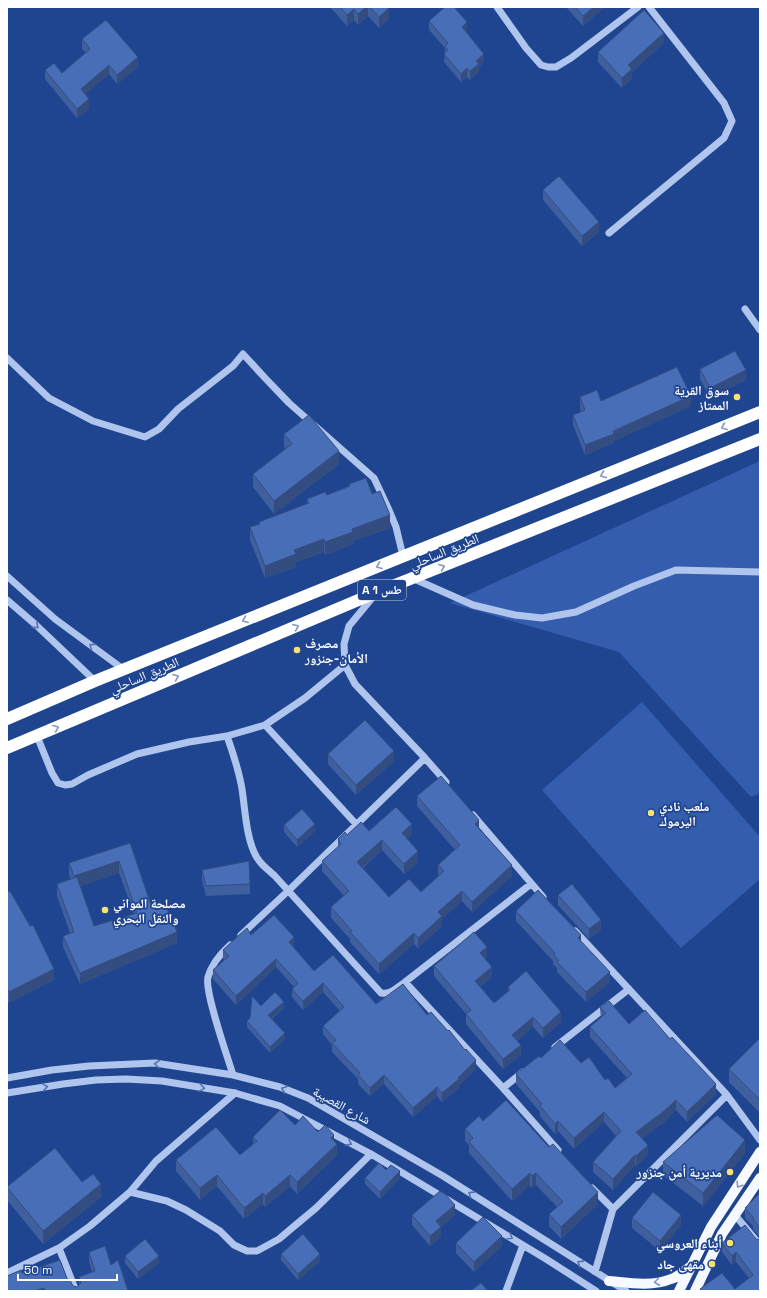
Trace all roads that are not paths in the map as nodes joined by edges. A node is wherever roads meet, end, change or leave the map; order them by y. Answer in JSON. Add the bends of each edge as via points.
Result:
{"nodes":[{"id":1,"x":497,"y":7,"type":"edge"},
{"id":2,"x":638,"y":7,"type":"edge"},
{"id":3,"x":649,"y":7,"type":"edge"},
{"id":4,"x":609,"y":233,"type":"dead end"},
{"id":5,"x":745,"y":309,"type":"dead end"},
{"id":6,"x":760,"y":330,"type":"edge"},
{"id":7,"x":7,"y":358,"type":"edge"},
{"id":8,"x":760,"y":412,"type":"edge"},
{"id":9,"x":760,"y":439,"type":"edge"},
{"id":10,"x":403,"y":556,"type":"junction"},
{"id":11,"x":760,"y":572,"type":"edge"},
{"id":12,"x":7,"y":576,"type":"edge"},
{"id":13,"x":412,"y":578,"type":"junction"},
{"id":14,"x":375,"y":593,"type":"junction"},
{"id":15,"x":7,"y":600,"type":"edge"},
{"id":16,"x":344,"y":665,"type":"junction"},
{"id":17,"x":123,"y":669,"type":"junction"},
{"id":18,"x":95,"y":680,"type":"junction"},
{"id":19,"x":7,"y":719,"type":"edge"},
{"id":20,"x":265,"y":725,"type":"junction"},
{"id":21,"x":37,"y":736,"type":"junction"},
{"id":22,"x":227,"y":736,"type":"junction"},
{"id":23,"x":7,"y":748,"type":"edge"},
{"id":24,"x":425,"y":758,"type":"junction"},
{"id":25,"x":450,"y":788,"type":"edge"},
{"id":26,"x":471,"y":812,"type":"edge"},
{"id":27,"x":356,"y":824,"type":"junction"},
{"id":28,"x":531,"y":884,"type":"junction"},
{"id":29,"x":288,"y":891,"type":"junction"},
{"id":30,"x":548,"y":901,"type":"edge"},
{"id":31,"x":569,"y":924,"type":"edge"},
{"id":32,"x":405,"y":982,"type":"junction"},
{"id":33,"x":629,"y":989,"type":"junction"},
{"id":34,"x":551,"y":1050,"type":"edge"},
{"id":35,"x":527,"y":1069,"type":"edge"},
{"id":36,"x":233,"y":1075,"type":"junction"},
{"id":37,"x":7,"y":1078,"type":"edge"},
{"id":38,"x":503,"y":1088,"type":"junction"},
{"id":39,"x":7,"y":1093,"type":"edge"},
{"id":40,"x":235,"y":1093,"type":"junction"},
{"id":41,"x":727,"y":1095,"type":"junction"},
{"id":42,"x":760,"y":1140,"type":"edge"},
{"id":43,"x":760,"y":1152,"type":"edge"},
{"id":44,"x":370,"y":1154,"type":"junction"},
{"id":45,"x":564,"y":1157,"type":"edge"},
{"id":46,"x":760,"y":1178,"type":"edge"},
{"id":47,"x":584,"y":1180,"type":"edge"},
{"id":48,"x":130,"y":1192,"type":"junction"},
{"id":49,"x":613,"y":1209,"type":"junction"},
{"id":50,"x":735,"y":1215,"type":"junction"},
{"id":51,"x":523,"y":1245,"type":"junction"},
{"id":52,"x":760,"y":1245,"type":"edge"},
{"id":53,"x":59,"y":1248,"type":"junction"},
{"id":54,"x":692,"y":1266,"type":"junction"},
{"id":55,"x":595,"y":1272,"type":"junction"},
{"id":56,"x":7,"y":1273,"type":"edge"},
{"id":57,"x":609,"y":1281,"type":"junction"},
{"id":58,"x":76,"y":1291,"type":"edge"},
{"id":59,"x":506,"y":1291,"type":"edge"},
{"id":60,"x":596,"y":1291,"type":"edge"},
{"id":61,"x":626,"y":1291,"type":"edge"},
{"id":62,"x":679,"y":1291,"type":"edge"},
{"id":63,"x":695,"y":1291,"type":"edge"}],
"edges":[{"from":1,"to":2,"type":"street","via":[[541,65],[556,67],[572,58]]},
{"from":3,"to":4,"type":"street","via":[[724,103],[732,121],[724,138]]},
{"from":5,"to":6,"type":"street"},
{"from":7,"to":10,"type":"street","via":[[49,398],[93,421],[145,437],[159,429],[178,409],[233,366],[243,354],[289,403],[374,478],[396,527]]},
{"from":8,"to":10,"type":"highway","name":"الطريق الساحلي","number":"A 1 طس","one_way":true},
{"from":13,"to":9,"type":"highway","name":"الطريق الساحلي","number":"A 1 طس","one_way":true},
{"from":10,"to":17,"type":"highway","name":"الطريق الساحلي","number":"A 1 طس","one_way":true},
{"from":11,"to":13,"type":"street","via":[[676,570],[576,612],[542,618],[515,615],[473,605]]},
{"from":17,"to":12,"type":"street","one_way":true,"via":[[55,618]]},
{"from":13,"to":14,"type":"highway","name":"الطريق الساحلي","number":"A 1 طس"},
{"from":14,"to":16,"type":"street","via":[[349,626],[344,644]]},
{"from":21,"to":14,"type":"highway","name":"الطريق الساحلي","number":"A 1 طس","one_way":true},
{"from":15,"to":18,"type":"street","one_way":true},
{"from":16,"to":20,"type":"street","via":[[305,698]]},
{"from":16,"to":24,"type":"street","via":[[355,684]]},
{"from":17,"to":18,"type":"highway","name":"الطريق الساحلي","number":"A 1 طس"},
{"from":18,"to":19,"type":"highway","name":"الطريق الساحلي","number":"A 1 طس"},
{"from":20,"to":22,"type":"street"},
{"from":20,"to":27,"type":"street"},
{"from":21,"to":22,"type":"street","via":[[52,773],[58,783],[65,785],[137,754]]},
{"from":21,"to":23,"type":"highway","name":"الطريق الساحلي","number":"A 1 طس"},
{"from":22,"to":29,"type":"street","via":[[242,787],[254,852],[260,863]]},
{"from":24,"to":25,"type":"street"},
{"from":24,"to":27,"type":"street"},
{"from":26,"to":28,"type":"street"},
{"from":27,"to":29,"type":"street"},
{"from":28,"to":30,"type":"street"},
{"from":28,"to":32,"type":"street"},
{"from":29,"to":32,"type":"street","via":[[378,990],[385,994],[390,993]]},
{"from":29,"to":36,"type":"street","via":[[220,954],[207,979],[210,999]]},
{"from":31,"to":33,"type":"street"},
{"from":32,"to":38,"type":"street"},
{"from":33,"to":34,"type":"street"},
{"from":33,"to":41,"type":"street"},
{"from":35,"to":38,"type":"street"},
{"from":36,"to":37,"type":"street","name":"شارع القصيبة","one_way":true,"via":[[154,1063],[52,1070]]},
{"from":55,"to":36,"type":"street","name":"شارع القصيبة","one_way":true,"via":[[443,1176],[308,1098]]},
{"from":38,"to":45,"type":"street"},
{"from":39,"to":40,"type":"street","one_way":true,"via":[[96,1080],[126,1079],[162,1081]]},
{"from":40,"to":44,"type":"street","one_way":true,"via":[[280,1106]]},
{"from":40,"to":48,"type":"street","via":[[156,1161]]},
{"from":41,"to":42,"type":"street"},
{"from":41,"to":49,"type":"street"},
{"from":43,"to":54,"type":"main road","one_way":true,"via":[[712,1227]]},
{"from":44,"to":48,"type":"street","via":[[316,1208],[279,1239],[257,1251],[246,1251],[220,1231],[167,1201]]},
{"from":44,"to":51,"type":"street","one_way":true},
{"from":46,"to":50,"type":"main road"},
{"from":47,"to":49,"type":"street"},
{"from":48,"to":53,"type":"street"},
{"from":49,"to":55,"type":"street"},
{"from":50,"to":52,"type":"street"},
{"from":50,"to":63,"type":"main road","via":[[722,1234]]},
{"from":51,"to":59,"type":"street"},
{"from":51,"to":60,"type":"street"},
{"from":53,"to":56,"type":"street"},
{"from":53,"to":58,"type":"street"},
{"from":54,"to":57,"type":"main road","one_way":true,"via":[[672,1279],[661,1282],[634,1284]]},
{"from":54,"to":62,"type":"main road"},
{"from":55,"to":57,"type":"street","name":"شارع القصيبة"},
{"from":57,"to":61,"type":"street","name":"شارع القصيبة"}]}
